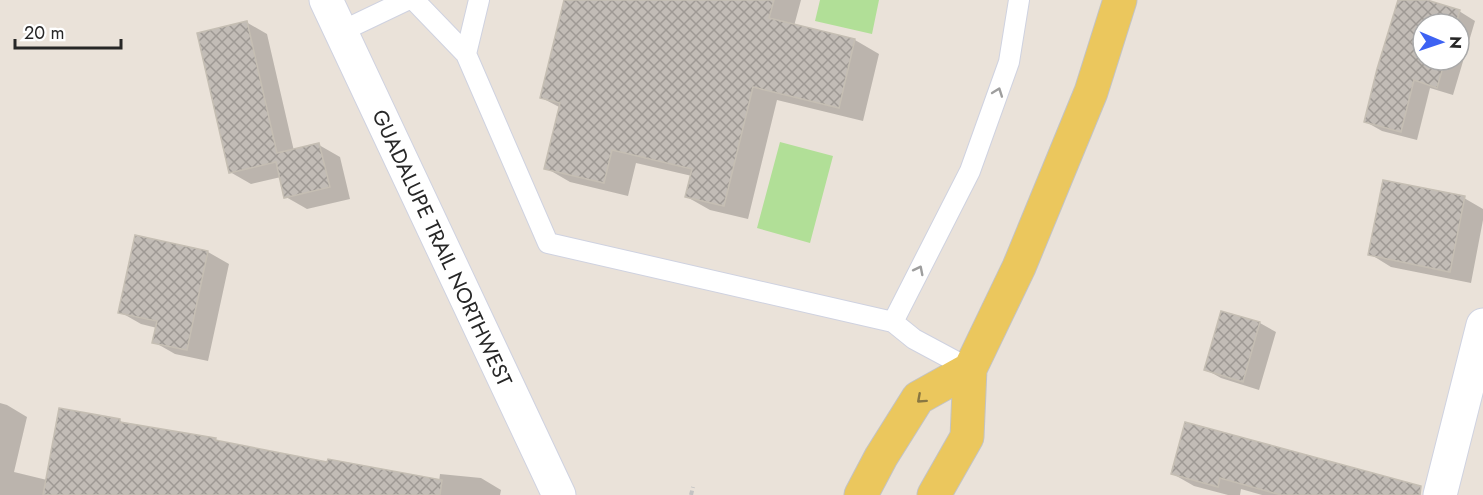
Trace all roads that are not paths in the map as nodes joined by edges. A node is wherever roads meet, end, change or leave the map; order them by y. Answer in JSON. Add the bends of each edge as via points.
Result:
{"nodes":[{"id":1,"x":326,"y":0,"type":"edge"},
{"id":2,"x":407,"y":0,"type":"edge"},
{"id":3,"x":414,"y":0,"type":"edge"},
{"id":4,"x":479,"y":0,"type":"edge"},
{"id":5,"x":1019,"y":0,"type":"edge"},
{"id":6,"x":1120,"y":0,"type":"edge"},
{"id":7,"x":340,"y":32,"type":"junction"},
{"id":8,"x":466,"y":54,"type":"junction"},
{"id":9,"x":893,"y":322,"type":"junction"},
{"id":10,"x":1483,"y":325,"type":"edge"},
{"id":11,"x":970,"y":369,"type":"junction"},
{"id":12,"x":559,"y":495,"type":"edge"},
{"id":13,"x":861,"y":495,"type":"edge"},
{"id":14,"x":934,"y":495,"type":"edge"},
{"id":15,"x":1440,"y":495,"type":"edge"}],
"edges":[{"from":1,"to":7,"type":"street","name":"GUADALUPE TRAIL NORTHWEST"},
{"from":2,"to":7,"type":"lane"},
{"from":3,"to":8,"type":"lane"},
{"from":4,"to":8,"type":"lane"},
{"from":9,"to":5,"type":"lane","one_way":true,"via":[[970,171],[1009,62]]},
{"from":6,"to":11,"type":"main road","via":[[1091,92],[1019,267]]},
{"from":7,"to":12,"type":"street","name":"GUADALUPE TRAIL NORTHWEST"},
{"from":8,"to":9,"type":"lane","via":[[548,243]]},
{"from":9,"to":11,"type":"lane","via":[[914,339]]},
{"from":10,"to":15,"type":"street"},
{"from":11,"to":13,"type":"main road","one_way":true,"via":[[918,398]]},
{"from":11,"to":14,"type":"main road","via":[[967,437]]}]}
